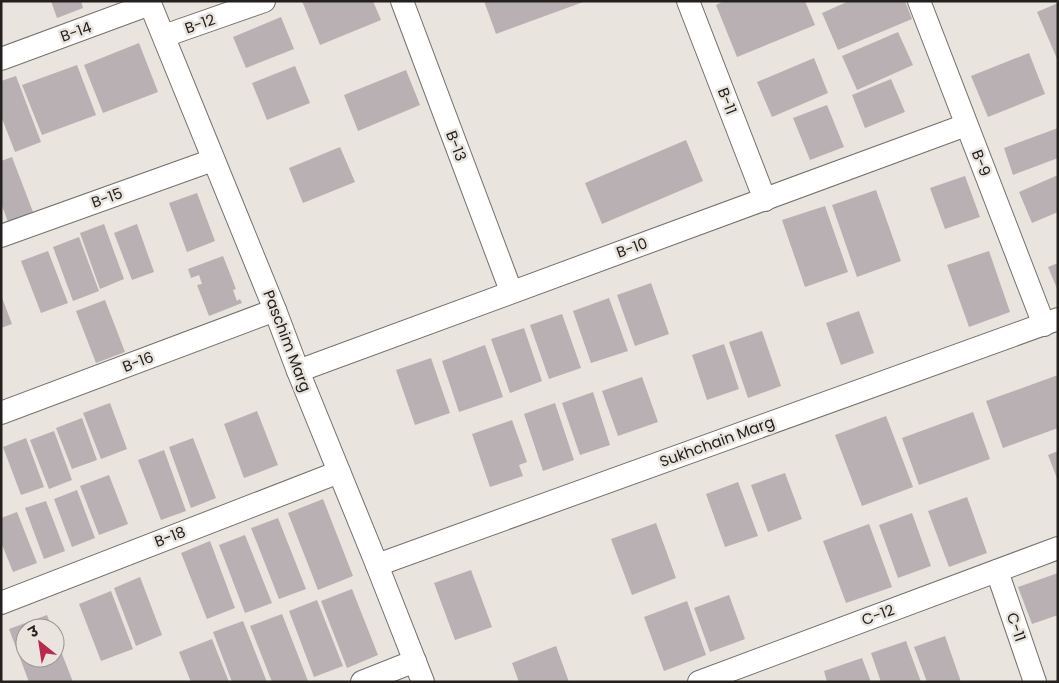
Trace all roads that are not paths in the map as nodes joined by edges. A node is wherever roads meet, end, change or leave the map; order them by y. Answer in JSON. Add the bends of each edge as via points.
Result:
{"nodes":[{"id":1,"x":264,"y":1,"type":"edge"},
{"id":2,"x":402,"y":1,"type":"edge"},
{"id":3,"x":688,"y":1,"type":"edge"},
{"id":4,"x":919,"y":1,"type":"edge"},
{"id":5,"x":150,"y":3,"type":"edge"},
{"id":6,"x":164,"y":36,"type":"junction"},
{"id":7,"x":1,"y":59,"type":"edge"},
{"id":8,"x":966,"y":125,"type":"junction"},
{"id":9,"x":213,"y":160,"type":"junction"},
{"id":10,"x":766,"y":200,"type":"junction"},
{"id":11,"x":1,"y":236,"type":"edge"},
{"id":12,"x":511,"y":291,"type":"junction"},
{"id":13,"x":275,"y":310,"type":"junction"},
{"id":14,"x":1051,"y":322,"type":"edge"},
{"id":15,"x":298,"y":371,"type":"junction"},
{"id":16,"x":1,"y":413,"type":"edge"},
{"id":17,"x":338,"y":472,"type":"junction"},
{"id":18,"x":1058,"y":548,"type":"edge"},
{"id":19,"x":377,"y":565,"type":"junction"},
{"id":20,"x":997,"y":571,"type":"junction"},
{"id":21,"x":1,"y":603,"type":"edge"},
{"id":22,"x":419,"y":672,"type":"edge"},
{"id":23,"x":362,"y":682,"type":"edge"},
{"id":24,"x":699,"y":682,"type":"edge"},
{"id":25,"x":1035,"y":682,"type":"edge"}],
"edges":[{"from":1,"to":6,"type":"street","name":"B-12"},
{"from":2,"to":12,"type":"street","name":"B-13"},
{"from":3,"to":10,"type":"street","name":"B-11"},
{"from":4,"to":8,"type":"street","name":"B-9"},
{"from":5,"to":6,"type":"street","name":"Paschim Marg"},
{"from":5,"to":7,"type":"street","name":"B-14"},
{"from":6,"to":9,"type":"street","name":"Paschim Marg"},
{"from":8,"to":10,"type":"street","name":"B-10"},
{"from":8,"to":14,"type":"street","name":"B-9"},
{"from":9,"to":11,"type":"street","name":"B-15"},
{"from":9,"to":13,"type":"street","name":"Paschim Marg"},
{"from":10,"to":12,"type":"street","name":"B-10"},
{"from":12,"to":15,"type":"street","name":"B-10"},
{"from":13,"to":15,"type":"street","name":"Paschim Marg"},
{"from":13,"to":16,"type":"street","name":"B-16"},
{"from":14,"to":19,"type":"street","name":"Sukhchain Marg"},
{"from":15,"to":17,"type":"street","name":"Paschim Marg"},
{"from":17,"to":19,"type":"street","name":"Paschim Marg"},
{"from":17,"to":21,"type":"street","name":"B-18"},
{"from":18,"to":20,"type":"street","name":"C-12"},
{"from":19,"to":22,"type":"street","name":"Paschim Marg"},
{"from":20,"to":24,"type":"street","name":"C-12"},
{"from":20,"to":25,"type":"street","name":"C-11"},
{"from":22,"to":23,"type":"street"}]}
